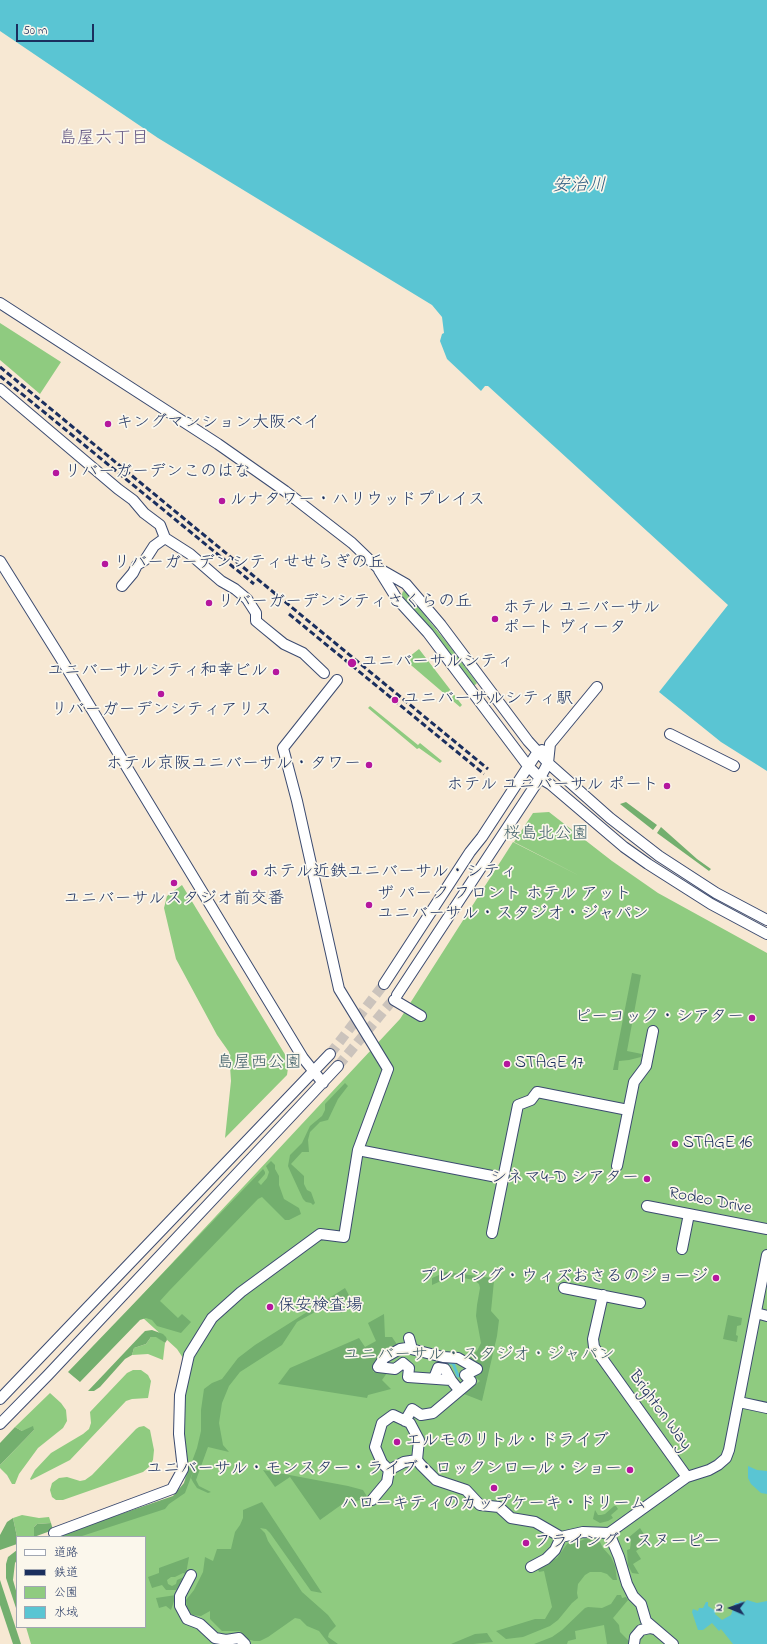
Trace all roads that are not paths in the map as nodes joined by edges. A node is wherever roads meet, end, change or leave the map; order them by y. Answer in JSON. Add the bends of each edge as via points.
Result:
{"nodes":[{"id":1,"x":0,"y":303,"type":"edge"},
{"id":2,"x":0,"y":389,"type":"edge"},
{"id":3,"x":165,"y":538,"type":"junction"},
{"id":4,"x":0,"y":561,"type":"edge"},
{"id":5,"x":378,"y":568,"type":"junction"},
{"id":6,"x":122,"y":586,"type":"dead end"},
{"id":7,"x":324,"y":673,"type":"dead end"},
{"id":8,"x":337,"y":680,"type":"dead end"},
{"id":9,"x":597,"y":687,"type":"dead end"},
{"id":10,"x":670,"y":734,"type":"dead end"},
{"id":11,"x":550,"y":744,"type":"junction"},
{"id":12,"x":537,"y":753,"type":"junction"},
{"id":13,"x":548,"y":763,"type":"junction"},
{"id":14,"x":528,"y":766,"type":"junction"},
{"id":15,"x":734,"y":766,"type":"dead end"},
{"id":16,"x":540,"y":778,"type":"junction"},
{"id":17,"x":767,"y":920,"type":"edge"},
{"id":18,"x":767,"y":934,"type":"edge"},
{"id":19,"x":384,"y":984,"type":"tunnel mouth"},
{"id":20,"x":421,"y":1016,"type":"dead end"},
{"id":21,"x":653,"y":1031,"type":"dead end"},
{"id":22,"x":330,"y":1054,"type":"tunnel mouth"},
{"id":23,"x":338,"y":1066,"type":"tunnel mouth"},
{"id":24,"x":313,"y":1071,"type":"junction"},
{"id":25,"x":323,"y":1083,"type":"junction"},
{"id":26,"x":628,"y":1110,"type":"junction"},
{"id":27,"x":358,"y":1150,"type":"junction"},
{"id":28,"x":617,"y":1166,"type":"dead end"},
{"id":29,"x":497,"y":1177,"type":"dead end"},
{"id":30,"x":647,"y":1206,"type":"dead end"},
{"id":31,"x":689,"y":1214,"type":"junction"},
{"id":32,"x":767,"y":1229,"type":"edge"},
{"id":33,"x":492,"y":1233,"type":"dead end"},
{"id":34,"x":682,"y":1249,"type":"dead end"},
{"id":35,"x":767,"y":1255,"type":"edge"},
{"id":36,"x":564,"y":1288,"type":"dead end"},
{"id":37,"x":602,"y":1295,"type":"junction"},
{"id":38,"x":640,"y":1303,"type":"dead end"},
{"id":39,"x":756,"y":1313,"type":"junction"},
{"id":40,"x":767,"y":1316,"type":"edge"},
{"id":41,"x":409,"y":1338,"type":"dead end"},
{"id":42,"x":412,"y":1350,"type":"junction"},
{"id":43,"x":459,"y":1390,"type":"junction"},
{"id":44,"x":0,"y":1399,"type":"edge"},
{"id":45,"x":739,"y":1402,"type":"junction"},
{"id":46,"x":767,"y":1408,"type":"edge"},
{"id":47,"x":405,"y":1421,"type":"junction"},
{"id":48,"x":0,"y":1424,"type":"edge"},
{"id":49,"x":418,"y":1460,"type":"junction"},
{"id":50,"x":389,"y":1470,"type":"junction"},
{"id":51,"x":687,"y":1477,"type":"junction"},
{"id":52,"x":372,"y":1500,"type":"dead end"},
{"id":53,"x":54,"y":1533,"type":"dead end"},
{"id":54,"x":609,"y":1533,"type":"junction"},
{"id":55,"x":561,"y":1537,"type":"junction"},
{"id":56,"x":531,"y":1567,"type":"dead end"},
{"id":57,"x":191,"y":1575,"type":"dead end"},
{"id":58,"x":660,"y":1636,"type":"edge"},
{"id":59,"x":245,"y":1644,"type":"edge"},
{"id":60,"x":634,"y":1644,"type":"edge"},
{"id":61,"x":673,"y":1644,"type":"edge"}],
"edges":[{"from":1,"to":5,"type":"street","via":[[273,482],[352,543]]},
{"from":2,"to":3,"type":"street","via":[[133,500],[144,513],[160,525]]},
{"from":3,"to":6,"type":"street","via":[[154,546]]},
{"from":3,"to":7,"type":"street","via":[[190,554],[247,599],[256,613],[256,620],[262,626],[284,644],[303,653]]},
{"from":4,"to":24,"type":"street"},
{"from":5,"to":12,"type":"street","via":[[406,584],[442,624]]},
{"from":5,"to":14,"type":"street","via":[[397,599],[428,634]]},
{"from":8,"to":27,"type":"street","via":[[283,748],[339,989],[388,1069]]},
{"from":9,"to":11,"type":"street"},
{"from":10,"to":15,"type":"street"},
{"from":11,"to":12,"type":"street"},
{"from":11,"to":13,"type":"street"},
{"from":12,"to":13,"type":"street"},
{"from":12,"to":14,"type":"street"},
{"from":13,"to":16,"type":"street"},
{"from":13,"to":17,"type":"street","via":[[610,818],[659,856],[716,893]]},
{"from":14,"to":16,"type":"street"},
{"from":14,"to":19,"type":"street"},
{"from":16,"to":18,"type":"street","via":[[648,864],[711,904]]},
{"from":16,"to":20,"type":"street","via":[[395,997]]},
{"from":21,"to":26,"type":"street","via":[[646,1066],[634,1082]]},
{"from":22,"to":24,"type":"street"},
{"from":23,"to":25,"type":"street"},
{"from":24,"to":25,"type":"street"},
{"from":24,"to":44,"type":"street"},
{"from":25,"to":48,"type":"street"},
{"from":26,"to":28,"type":"street"},
{"from":26,"to":33,"type":"street","via":[[538,1092],[531,1100],[518,1105]]},
{"from":27,"to":29,"type":"street"},
{"from":27,"to":53,"type":"street","via":[[344,1237],[320,1234],[240,1292],[212,1318],[189,1355],[180,1395],[179,1434],[183,1469],[172,1489]]},
{"from":30,"to":31,"type":"street","name":"Rodeo Drive"},
{"from":31,"to":32,"type":"street","name":"Rodeo Drive"},
{"from":31,"to":34,"type":"street"},
{"from":35,"to":39,"type":"street"},
{"from":36,"to":37,"type":"street"},
{"from":37,"to":38,"type":"street"},
{"from":37,"to":51,"type":"street","name":"Brighton Way","via":[[593,1339],[594,1347]]},
{"from":39,"to":40,"type":"street"},
{"from":39,"to":45,"type":"street"},
{"from":41,"to":42,"type":"street"},
{"from":42,"to":43,"type":"street","via":[[458,1358],[477,1369],[465,1375],[471,1380]]},
{"from":42,"to":43,"type":"street","via":[[400,1349],[384,1358],[378,1367],[395,1369],[403,1363],[409,1368],[408,1377],[434,1378],[438,1368],[445,1369]]},
{"from":43,"to":47,"type":"street","via":[[433,1413],[421,1415],[412,1409]]},
{"from":45,"to":46,"type":"street"},
{"from":45,"to":51,"type":"street","via":[[726,1458],[718,1466]]},
{"from":47,"to":49,"type":"street","via":[[410,1423],[419,1440]]},
{"from":47,"to":50,"type":"street","via":[[394,1415],[382,1423],[375,1447],[382,1463]]},
{"from":49,"to":50,"type":"street","via":[[404,1462]]},
{"from":49,"to":55,"type":"street","via":[[436,1480],[466,1490],[480,1505],[499,1507],[511,1518],[535,1522]]},
{"from":50,"to":52,"type":"street","via":[[387,1482]]},
{"from":51,"to":54,"type":"street"},
{"from":54,"to":55,"type":"street","via":[[583,1532]]},
{"from":54,"to":58,"type":"street","via":[[620,1557],[627,1584],[641,1604],[646,1620]]},
{"from":55,"to":56,"type":"street","via":[[555,1550]]},
{"from":57,"to":59,"type":"street","via":[[180,1596],[180,1606],[187,1619],[200,1624],[215,1638],[239,1638]]},
{"from":58,"to":60,"type":"street","via":[[650,1628],[641,1630],[635,1637]]},
{"from":58,"to":61,"type":"street"}]}
